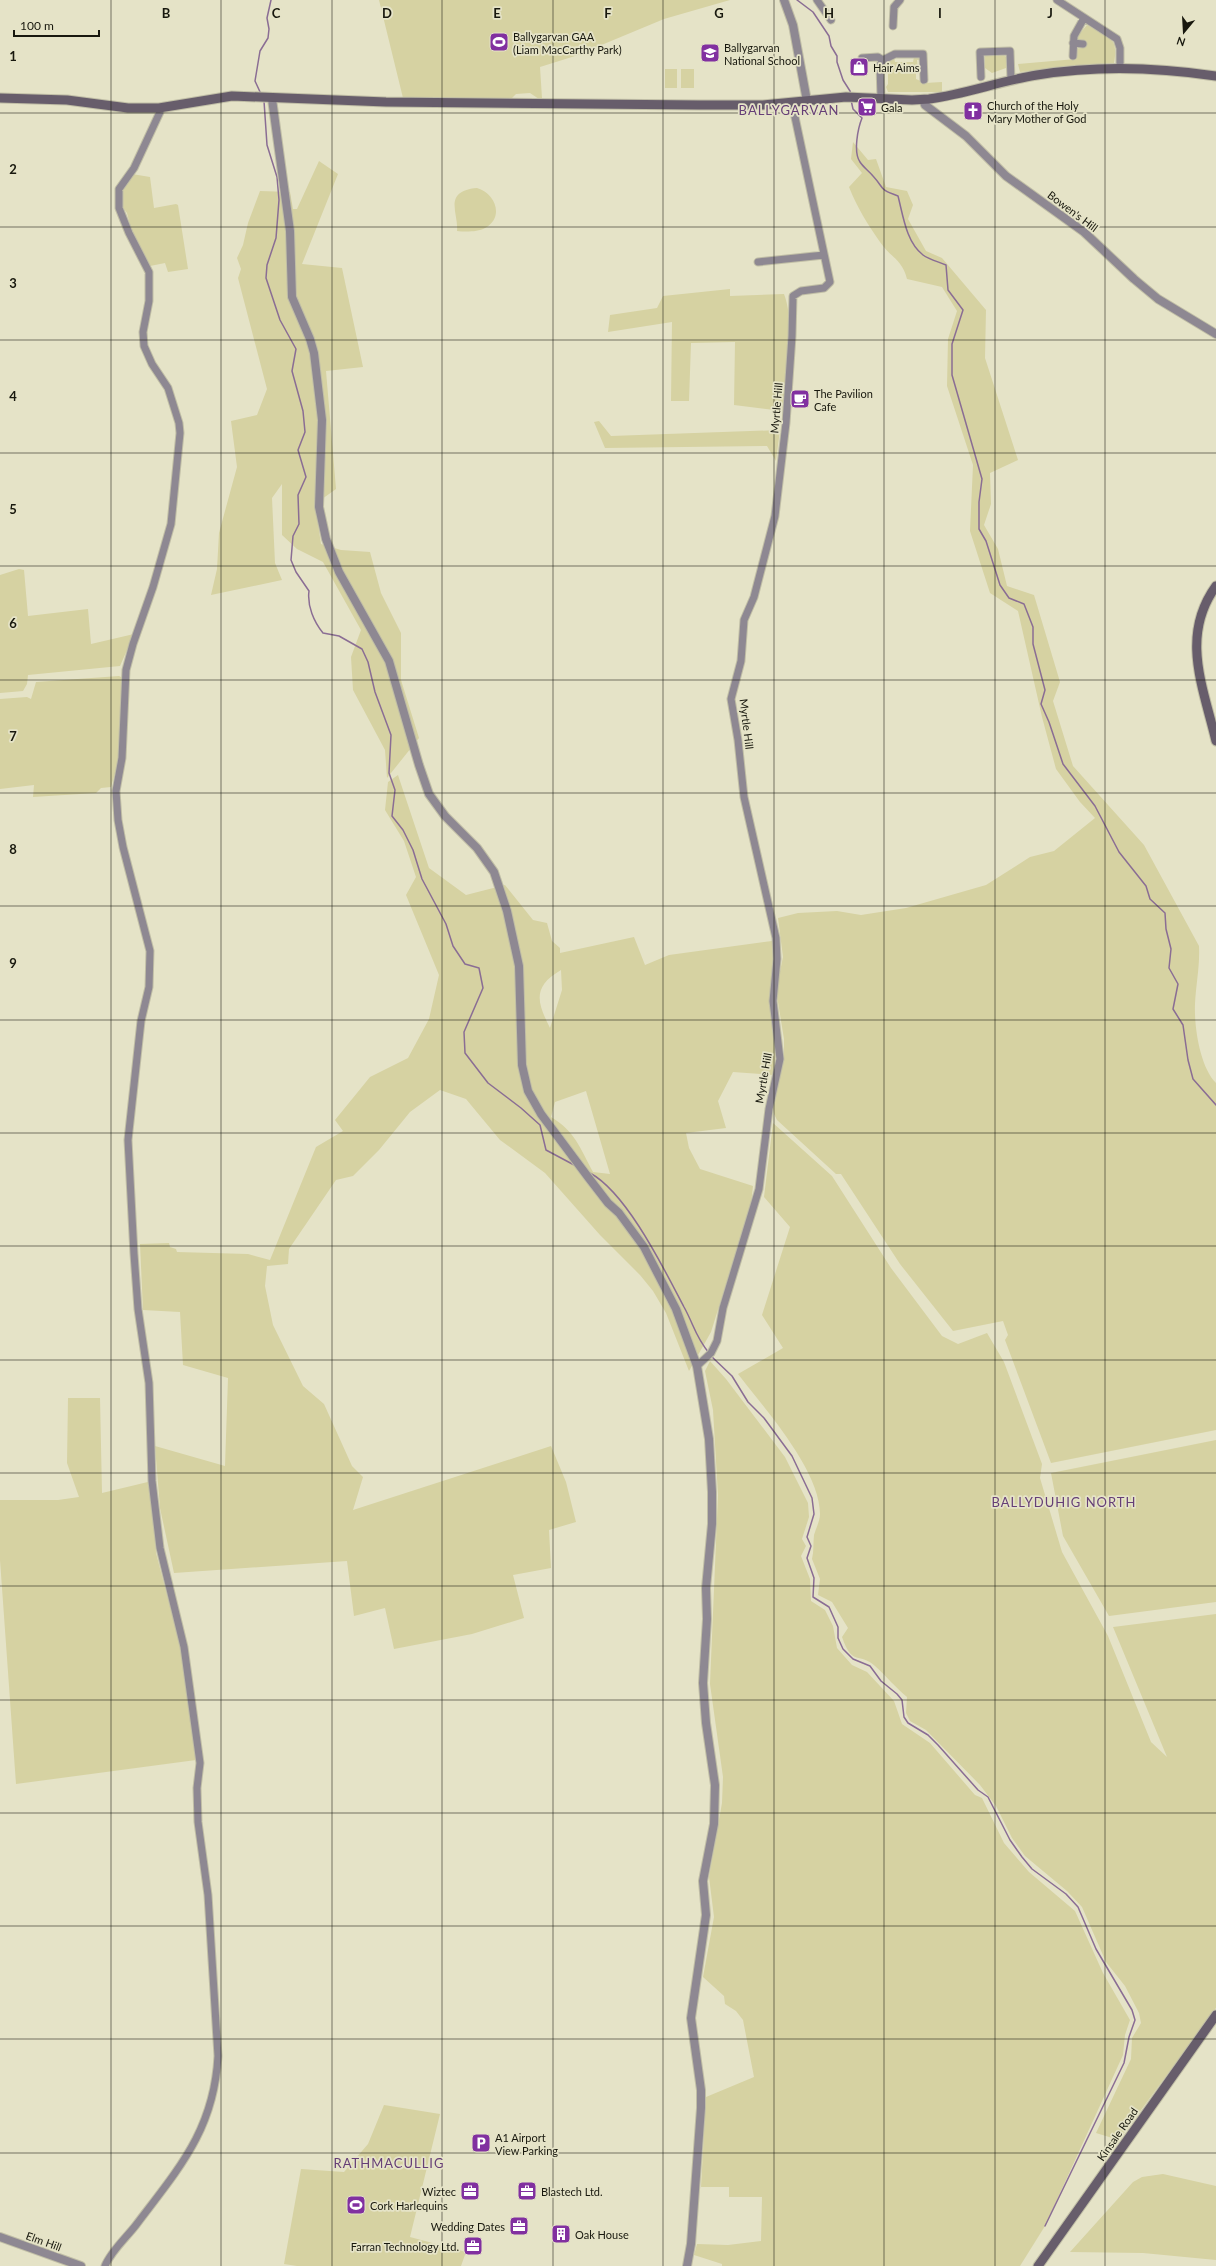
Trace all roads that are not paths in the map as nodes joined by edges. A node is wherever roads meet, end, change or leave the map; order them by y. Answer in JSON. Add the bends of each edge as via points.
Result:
{"nodes":[{"id":1,"x":784,"y":0,"type":"edge"},
{"id":2,"x":818,"y":0,"type":"edge"},
{"id":3,"x":900,"y":0,"type":"edge"},
{"id":4,"x":1057,"y":0,"type":"edge"},
{"id":5,"x":1084,"y":18,"type":"junction"},
{"id":6,"x":901,"y":19,"type":"dead end"},
{"id":7,"x":831,"y":20,"type":"dead end"},
{"id":8,"x":1073,"y":43,"type":"junction"},
{"id":9,"x":1083,"y":44,"type":"dead end"},
{"id":10,"x":1073,"y":56,"type":"dead end"},
{"id":11,"x":862,"y":58,"type":"dead end"},
{"id":12,"x":883,"y":60,"type":"junction"},
{"id":13,"x":1120,"y":67,"type":"junction"},
{"id":14,"x":988,"y":71,"type":"dead end"},
{"id":15,"x":1216,"y":76,"type":"edge"},
{"id":16,"x":924,"y":80,"type":"dead end"},
{"id":17,"x":1011,"y":80,"type":"junction"},
{"id":18,"x":0,"y":98,"type":"edge"},
{"id":19,"x":266,"y":98,"type":"junction"},
{"id":20,"x":881,"y":98,"type":"junction"},
{"id":21,"x":923,"y":100,"type":"junction"},
{"id":22,"x":808,"y":101,"type":"junction"},
{"id":23,"x":792,"y":103,"type":"junction"},
{"id":24,"x":159,"y":108,"type":"junction"},
{"id":25,"x":824,"y":255,"type":"junction"},
{"id":26,"x":758,"y":262,"type":"dead end"},
{"id":27,"x":1216,"y":334,"type":"edge"},
{"id":28,"x":1216,"y":586,"type":"edge"},
{"id":29,"x":1216,"y":741,"type":"edge"},
{"id":30,"x":697,"y":1366,"type":"junction"},
{"id":31,"x":1216,"y":2016,"type":"edge"},
{"id":32,"x":0,"y":2236,"type":"edge"},
{"id":33,"x":81,"y":2266,"type":"edge"},
{"id":34,"x":105,"y":2266,"type":"edge"},
{"id":35,"x":687,"y":2266,"type":"edge"},
{"id":36,"x":1038,"y":2266,"type":"edge"}],
"edges":[{"from":1,"to":22,"type":"street","via":[[793,25]]},
{"from":2,"to":7,"type":"street"},
{"from":3,"to":6,"type":"street","via":[[894,6],[893,22]]},
{"from":4,"to":5,"type":"street"},
{"from":5,"to":8,"type":"street"},
{"from":5,"to":13,"type":"street","via":[[1117,39],[1120,48]]},
{"from":8,"to":9,"type":"street"},
{"from":8,"to":10,"type":"street"},
{"from":11,"to":12,"type":"street","via":[[878,57]]},
{"from":12,"to":16,"type":"street","via":[[895,54],[923,54]]},
{"from":12,"to":20,"type":"street","via":[[880,65]]},
{"from":13,"to":15,"type":"main road"},
{"from":13,"to":17,"type":"main road","via":[[1060,72]]},
{"from":14,"to":17,"type":"street","via":[[981,75],[980,52],[1010,51]]},
{"from":17,"to":21,"type":"main road"},
{"from":18,"to":24,"type":"main road","via":[[67,100],[128,108]]},
{"from":19,"to":23,"type":"main road","via":[[699,105]]},
{"from":19,"to":24,"type":"main road","via":[[232,96]]},
{"from":19,"to":30,"type":"street","via":[[290,231],[292,297],[314,353],[322,420],[320,507],[326,539],[339,572],[389,661],[429,794],[445,816],[487,860],[494,872],[507,911],[519,966],[524,1080],[533,1101],[582,1170],[630,1226],[648,1253],[676,1309]]},
{"from":20,"to":21,"type":"main road"},
{"from":20,"to":22,"type":"main road","via":[[850,97]]},
{"from":21,"to":27,"type":"street","name":"Bowen's Hill","via":[[966,136],[1006,176],[1084,232],[1158,299]]},
{"from":22,"to":23,"type":"main road"},
{"from":23,"to":25,"type":"street","name":"Myrtle Hill"},
{"from":24,"to":34,"type":"street","via":[[160,112],[134,168],[120,189],[118,208],[149,272],[144,346],[168,388],[180,433],[171,524],[126,670],[122,758],[116,791],[122,840],[150,951],[150,987],[141,1021],[128,1140],[134,1254],[138,1309],[149,1383],[152,1481],[160,1548],[184,1647],[200,1763],[197,1788],[198,1822],[208,1895],[218,2056],[216,2082],[210,2107],[191,2148]]},
{"from":25,"to":26,"type":"street"},
{"from":25,"to":30,"type":"street","name":"Myrtle Hill","via":[[829,278],[828,286],[801,291],[793,296],[786,423],[775,516],[754,597],[744,620],[741,661],[732,699],[744,797],[776,938],[773,1001],[780,1059],[769,1109],[764,1160],[756,1202],[723,1308],[717,1341],[710,1355]]},
{"from":28,"to":29,"type":"main road","via":[[1205,602],[1196,635],[1197,664]]},
{"from":30,"to":35,"type":"street","via":[[709,1439],[713,1500],[706,1588],[704,1703],[715,1778],[715,1803],[703,1881],[706,1914],[691,2018],[701,2108],[691,2244]]},
{"from":31,"to":36,"type":"main road","name":"Kinsale Road"},
{"from":32,"to":33,"type":"street","name":"Elm Hill"}]}
